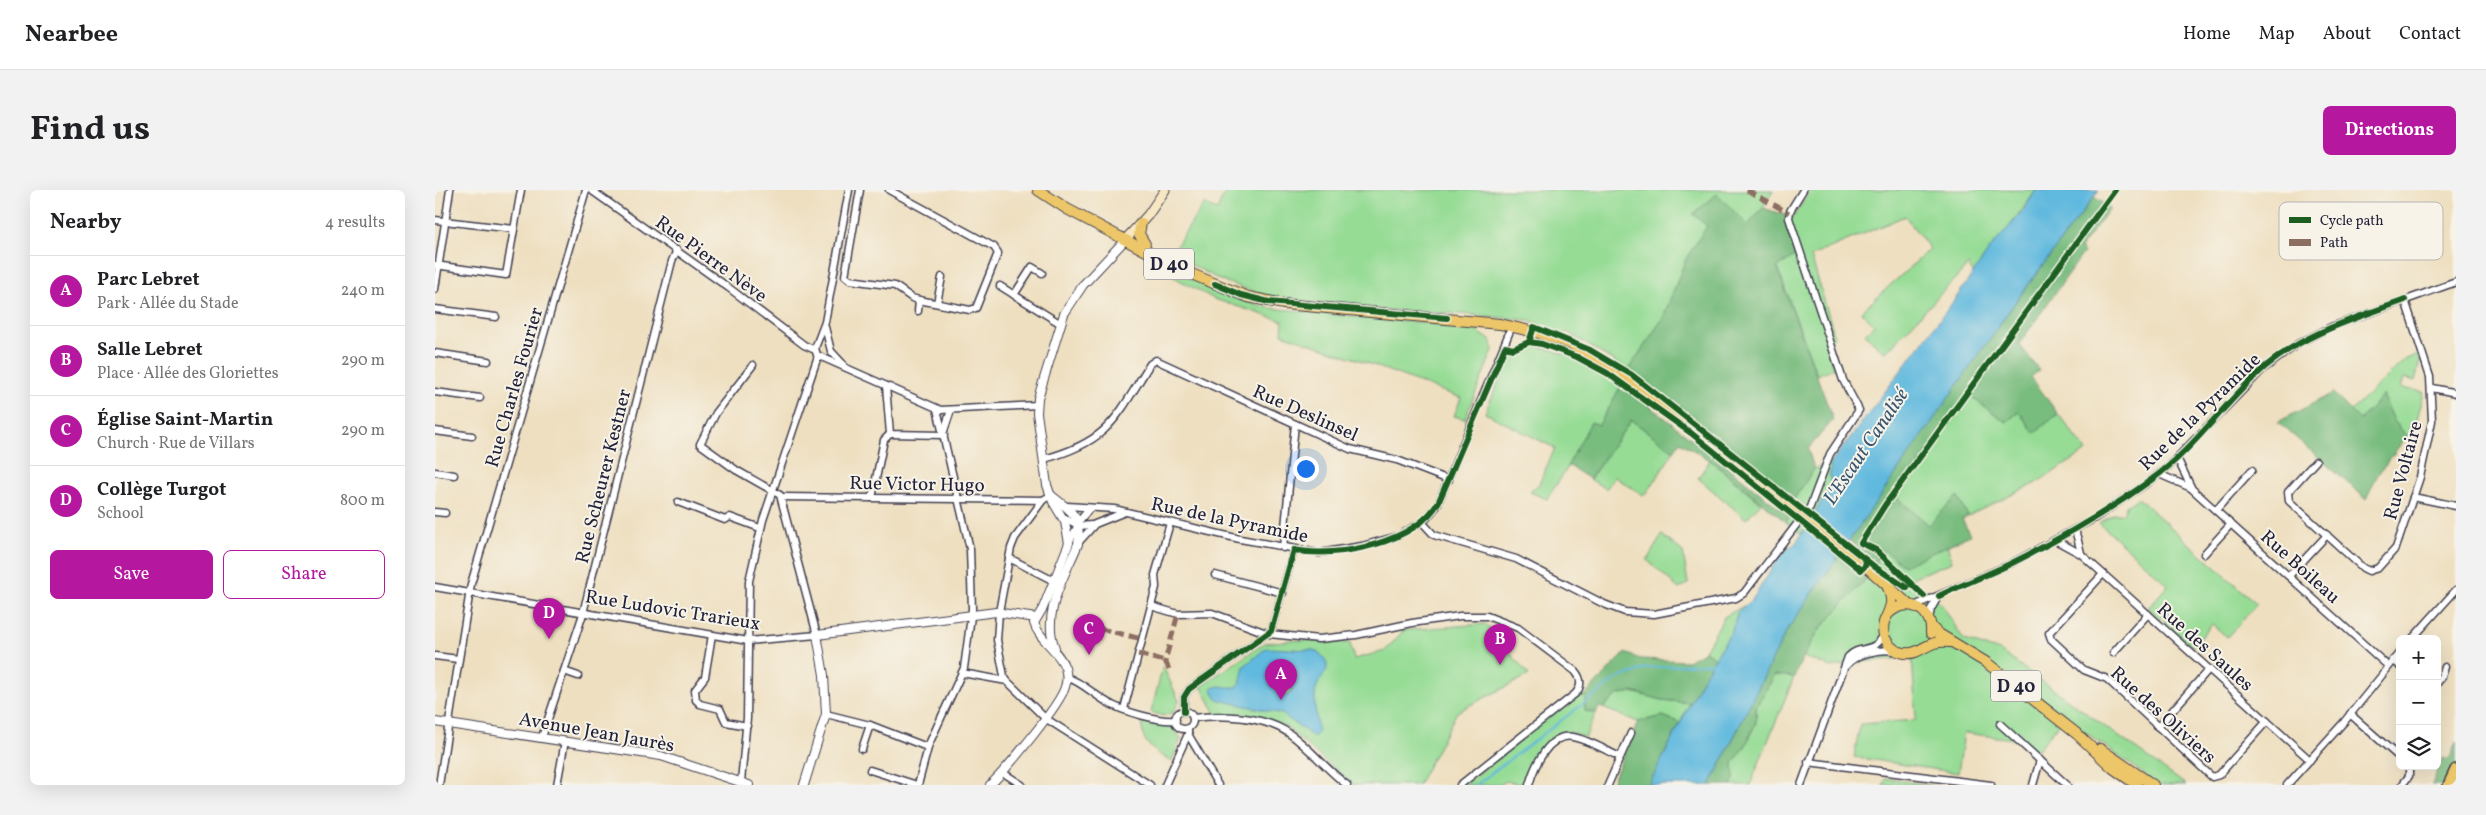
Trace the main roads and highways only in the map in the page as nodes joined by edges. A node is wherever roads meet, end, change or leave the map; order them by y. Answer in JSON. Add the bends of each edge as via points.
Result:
{"nodes":[{"id":1,"x":1038,"y":190,"type":"edge"},
{"id":2,"x":1044,"y":190,"type":"edge"},
{"id":3,"x":1165,"y":190,"type":"edge"},
{"id":4,"x":1141,"y":223,"type":"junction"},
{"id":5,"x":1127,"y":238,"type":"junction"},
{"id":6,"x":1145,"y":244,"type":"junction"},
{"id":7,"x":1215,"y":284,"type":"junction"},
{"id":8,"x":1887,"y":585,"type":"junction"},
{"id":9,"x":1911,"y":606,"type":"junction"},
{"id":10,"x":1888,"y":614,"type":"junction"},
{"id":11,"x":1930,"y":623,"type":"junction"},
{"id":12,"x":1953,"y":642,"type":"junction"},
{"id":13,"x":1925,"y":645,"type":"junction"},
{"id":14,"x":2077,"y":734,"type":"junction"},
{"id":15,"x":2456,"y":770,"type":"edge"},
{"id":16,"x":2137,"y":785,"type":"edge"},
{"id":17,"x":2153,"y":785,"type":"edge"},
{"id":18,"x":2449,"y":785,"type":"edge"}],
"edges":[{"from":1,"to":5,"type":"main road","number":"D 40"},
{"from":2,"to":5,"type":"main road","number":"D 40"},
{"from":3,"to":4,"type":"main road"},
{"from":4,"to":5,"type":"main road"},
{"from":4,"to":6,"type":"main road","via":[[1139,234]]},
{"from":5,"to":6,"type":"main road","number":"D 40"},
{"from":5,"to":7,"type":"main road","number":"D 40","via":[[1184,271]]},
{"from":6,"to":7,"type":"main road","number":"D 40"},
{"from":7,"to":8,"type":"main road","number":"D 40","bridge":true,"via":[[1275,303],[1447,318],[1539,333],[1577,347],[1605,362]]},
{"from":8,"to":9,"type":"main road","number":"D 40"},
{"from":8,"to":10,"type":"main road","via":[[1891,600]]},
{"from":9,"to":10,"type":"main road","via":[[1897,607]]},
{"from":9,"to":11,"type":"main road","via":[[1924,612]]},
{"from":10,"to":13,"type":"main road","via":[[1884,622],[1888,643],[1898,651],[1914,652]]},
{"from":11,"to":12,"type":"main road","number":"D 40","via":[[1939,634]]},
{"from":11,"to":13,"type":"main road","via":[[1930,636]]},
{"from":12,"to":13,"type":"main road","via":[[1937,641]]},
{"from":12,"to":14,"type":"main road","number":"D 40","via":[[1987,663]]},
{"from":14,"to":16,"type":"main road","number":"D 40"},
{"from":14,"to":17,"type":"main road","number":"D 40"},
{"from":15,"to":18,"type":"highway"}]}
